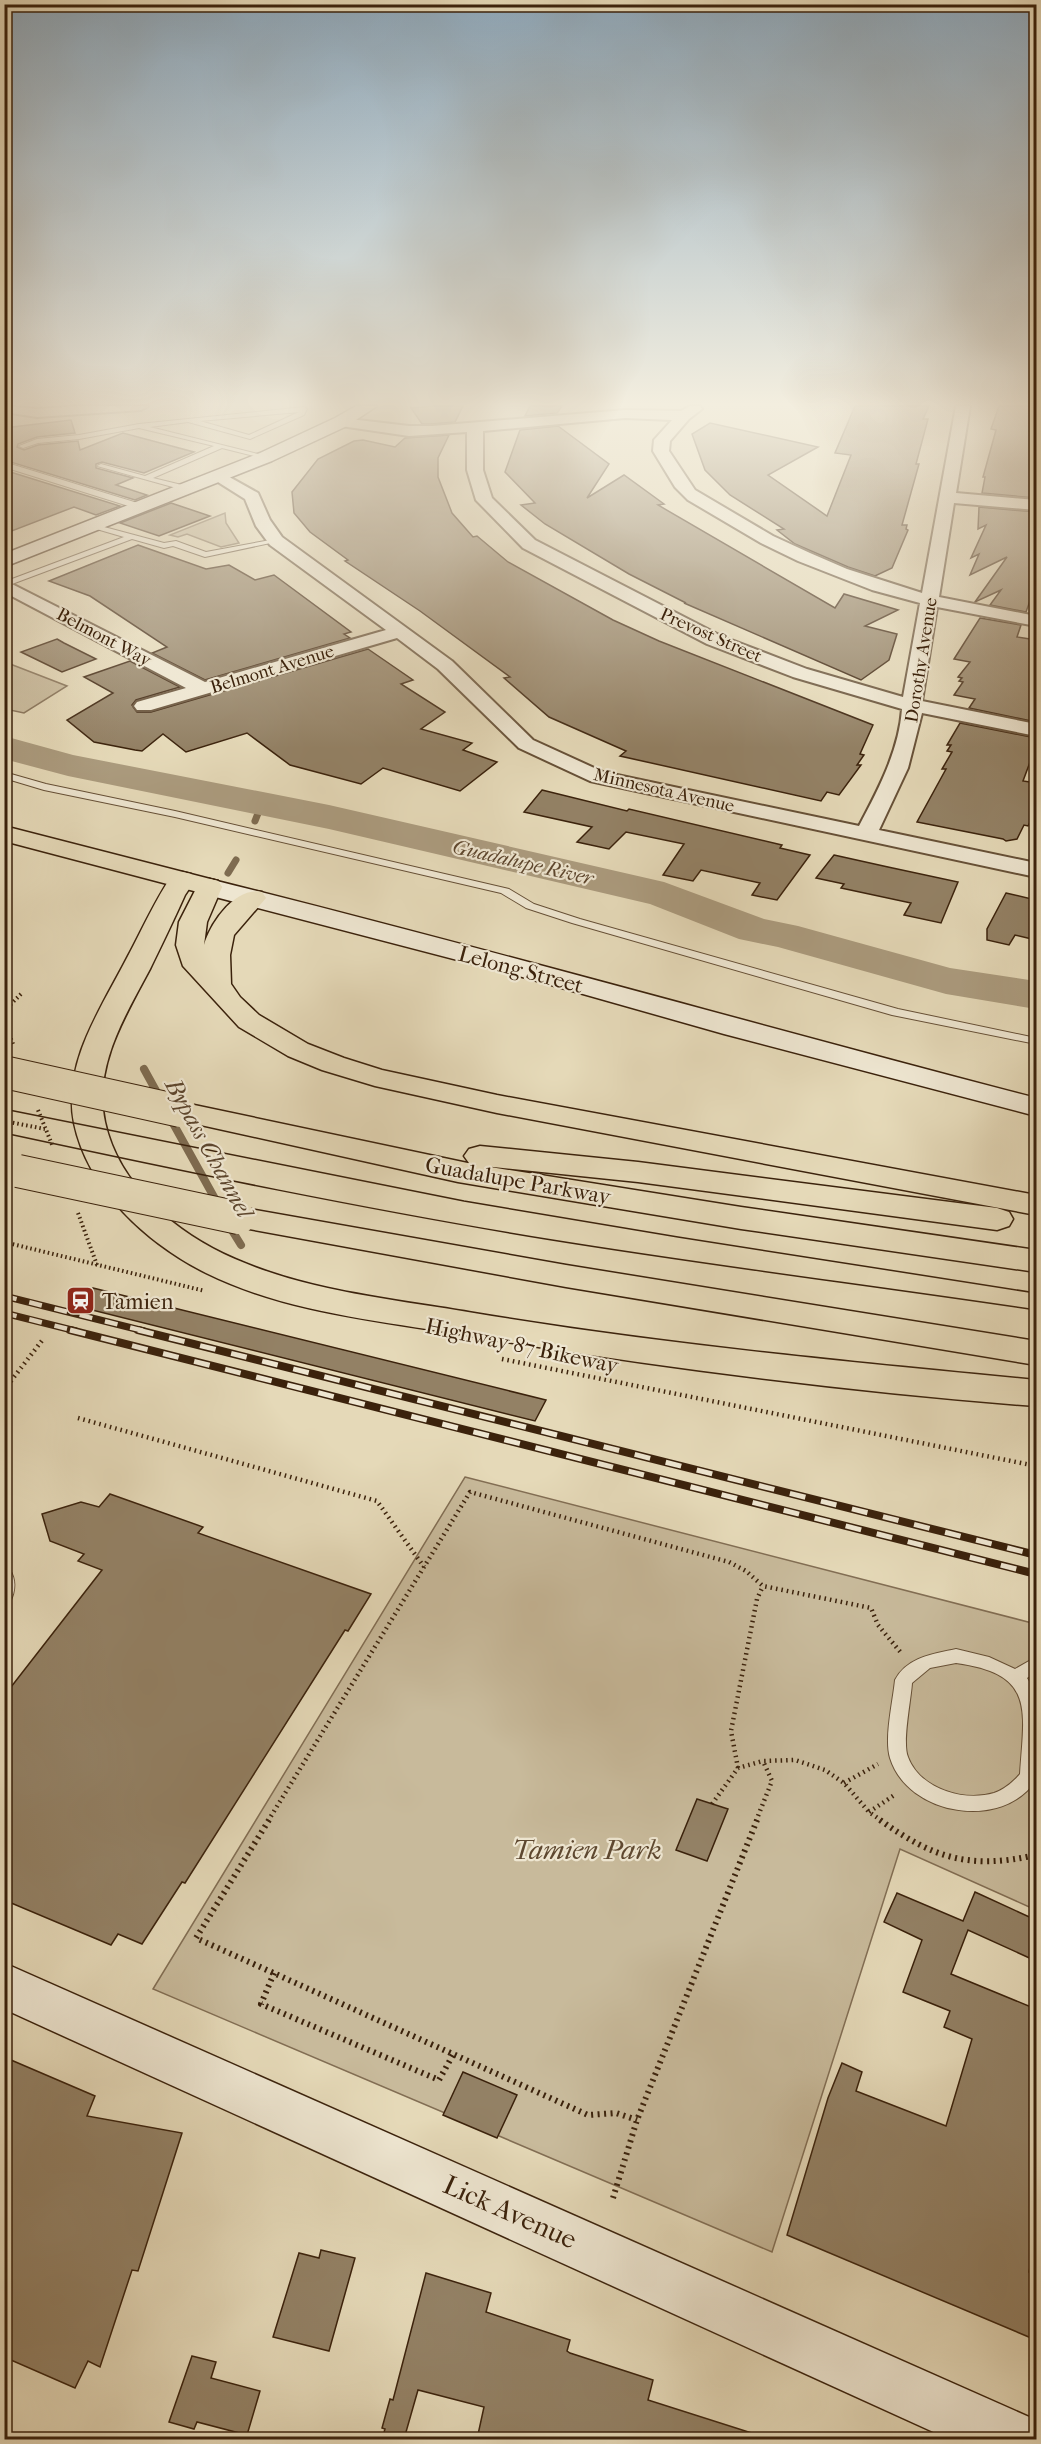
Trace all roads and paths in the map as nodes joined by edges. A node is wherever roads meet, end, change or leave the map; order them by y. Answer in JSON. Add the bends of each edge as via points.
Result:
{"nodes":[{"id":1,"x":110,"y":520,"type":"edge"},
{"id":2,"x":261,"y":520,"type":"edge"},
{"id":3,"x":505,"y":520,"type":"edge"},
{"id":4,"x":733,"y":520,"type":"edge"},
{"id":5,"x":943,"y":520,"type":"edge"},
{"id":6,"x":96,"y":526,"type":"junction"},
{"id":7,"x":130,"y":537,"type":"junction"},
{"id":8,"x":276,"y":541,"type":"junction"},
{"id":9,"x":4,"y":561,"type":"edge"},
{"id":10,"x":5,"y":585,"type":"edge"},
{"id":11,"x":930,"y":601,"type":"junction"},
{"id":12,"x":1036,"y":621,"type":"edge"},
{"id":13,"x":399,"y":632,"type":"junction"},
{"id":14,"x":204,"y":689,"type":"junction"},
{"id":15,"x":144,"y":706,"type":"dead end"},
{"id":16,"x":913,"y":706,"type":"junction"},
{"id":17,"x":1036,"y":730,"type":"edge"},
{"id":18,"x":4,"y":775,"type":"edge"},
{"id":19,"x":4,"y":833,"type":"edge"},
{"id":20,"x":865,"y":835,"type":"junction"},
{"id":21,"x":1036,"y":870,"type":"edge"},
{"id":22,"x":196,"y":883,"type":"junction"},
{"id":23,"x":253,"y":898,"type":"junction"},
{"id":24,"x":217,"y":984,"type":"junction"},
{"id":25,"x":21,"y":994,"type":"dead end"},
{"id":26,"x":4,"y":1011,"type":"edge"},
{"id":27,"x":4,"y":1022,"type":"edge"},
{"id":28,"x":1036,"y":1041,"type":"edge"},
{"id":29,"x":11,"y":1063,"type":"edge"},
{"id":30,"x":1036,"y":1107,"type":"edge"},
{"id":31,"x":38,"y":1108,"type":"dead end"},
{"id":32,"x":4,"y":1121,"type":"edge"},
{"id":33,"x":46,"y":1129,"type":"junction"},
{"id":34,"x":328,"y":1142,"type":"junction"},
{"id":35,"x":54,"y":1150,"type":"dead end"},
{"id":36,"x":11,"y":1169,"type":"edge"},
{"id":37,"x":74,"y":1203,"type":"dead end"},
{"id":38,"x":1036,"y":1205,"type":"edge"},
{"id":39,"x":1036,"y":1224,"type":"edge"},
{"id":40,"x":4,"y":1242,"type":"edge"},
{"id":41,"x":1036,"y":1261,"type":"edge"},
{"id":42,"x":96,"y":1268,"type":"junction"},
{"id":43,"x":213,"y":1293,"type":"dead end"},
{"id":44,"x":44,"y":1338,"type":"dead end"},
{"id":45,"x":1036,"y":1353,"type":"edge"},
{"id":46,"x":490,"y":1356,"type":"dead end"},
{"id":47,"x":4,"y":1390,"type":"edge"},
{"id":48,"x":1036,"y":1393,"type":"edge"},
{"id":49,"x":78,"y":1418,"type":"dead end"},
{"id":50,"x":1036,"y":1466,"type":"edge"},
{"id":51,"x":424,"y":1567,"type":"junction"},
{"id":52,"x":4,"y":1574,"type":"edge"},
{"id":53,"x":763,"y":1586,"type":"junction"},
{"id":54,"x":4,"y":1597,"type":"edge"},
{"id":55,"x":1036,"y":1664,"type":"edge"},
{"id":56,"x":913,"y":1670,"type":"junction"},
{"id":57,"x":1014,"y":1678,"type":"junction"},
{"id":58,"x":898,"y":1755,"type":"junction"},
{"id":59,"x":763,"y":1761,"type":"junction"},
{"id":60,"x":738,"y":1768,"type":"junction"},
{"id":61,"x":916,"y":1782,"type":"junction"},
{"id":62,"x":844,"y":1783,"type":"junction"},
{"id":63,"x":1030,"y":1787,"type":"edge"},
{"id":64,"x":712,"y":1804,"type":"dead end"},
{"id":65,"x":869,"y":1812,"type":"junction"},
{"id":66,"x":1036,"y":1855,"type":"edge"},
{"id":67,"x":274,"y":1973,"type":"junction"},
{"id":68,"x":4,"y":1985,"type":"edge"},
{"id":69,"x":454,"y":2053,"type":"junction"},
{"id":70,"x":637,"y":2120,"type":"junction"},
{"id":71,"x":614,"y":2198,"type":"dead end"},
{"id":72,"x":1016,"y":2439,"type":"edge"}],
"edges":[{"from":1,"to":6,"type":"main road"},
{"from":2,"to":8,"type":"street","name":"Minnesota Avenue"},
{"from":3,"to":16,"type":"street","name":"Prevost Street","via":[[529,544],[714,640],[800,673]]},
{"from":4,"to":11,"type":"street","via":[[808,561]]},
{"from":5,"to":11,"type":"street","name":"Dorothy Avenue"},
{"from":6,"to":7,"type":"lane"},
{"from":6,"to":9,"type":"main road"},
{"from":7,"to":8,"type":"lane","via":[[164,546],[173,543],[205,555]]},
{"from":7,"to":10,"type":"lane"},
{"from":8,"to":13,"type":"street","name":"Minnesota Avenue"},
{"from":10,"to":14,"type":"street","name":"Belmont Way"},
{"from":11,"to":12,"type":"street"},
{"from":11,"to":16,"type":"street","name":"Dorothy Avenue"},
{"from":13,"to":14,"type":"street","name":"Belmont Avenue"},
{"from":13,"to":20,"type":"street","name":"Minnesota Avenue","via":[[445,665],[526,744],[597,777]]},
{"from":14,"to":15,"type":"street","name":"Belmont Avenue"},
{"from":16,"to":17,"type":"street","name":"Prevost Street"},
{"from":16,"to":20,"type":"street","name":"Dorothy Avenue","via":[[914,717],[896,775]]},
{"from":18,"to":28,"type":"lane","via":[[504,891],[530,906],[576,921],[873,1005]]},
{"from":19,"to":22,"type":"main road","name":"Lelong Street"},
{"from":20,"to":21,"type":"street","name":"Minnesota Avenue"},
{"from":22,"to":23,"type":"main road","name":"Lelong Street"},
{"from":22,"to":24,"type":"main road","via":[[190,945],[197,966]]},
{"from":22,"to":48,"type":"main road","via":[[172,895],[99,1041],[90,1071],[87,1102],[93,1132],[109,1168],[131,1201],[187,1248],[270,1285],[400,1313],[680,1356]]},
{"from":23,"to":24,"type":"main road","via":[[227,923],[218,938]]},
{"from":23,"to":30,"type":"main road","name":"Lelong Street"},
{"from":24,"to":38,"type":"main road","via":[[230,1003],[271,1036],[375,1077],[594,1123]]},
{"from":25,"to":26,"type":"path"},
{"from":27,"to":29,"type":"path"},
{"from":29,"to":34,"type":"main road","name":"Guadalupe Parkway","bridge":true,"via":[[180,1111]]},
{"from":31,"to":33,"type":"path"},
{"from":32,"to":33,"type":"path"},
{"from":33,"to":35,"type":"path"},
{"from":34,"to":39,"type":"main road","via":[[567,1163]]},
{"from":34,"to":41,"type":"main road","name":"Guadalupe Parkway","via":[[516,1182]]},
{"from":36,"to":45,"type":"main road","bridge":true,"via":[[239,1218],[554,1275]]},
{"from":37,"to":42,"type":"path"},
{"from":40,"to":42,"type":"path"},
{"from":42,"to":43,"type":"path"},
{"from":44,"to":47,"type":"path"},
{"from":46,"to":50,"type":"path","name":"Highway 87 Bikeway"},
{"from":49,"to":51,"type":"path","via":[[377,1501]]},
{"from":51,"to":53,"type":"path","via":[[470,1492],[729,1562]]},
{"from":51,"to":67,"type":"path","via":[[196,1938]]},
{"from":52,"to":54,"type":"lane"},
{"from":53,"to":56,"type":"path","via":[[871,1608],[878,1625]]},
{"from":53,"to":60,"type":"path","via":[[756,1599],[731,1731]]},
{"from":55,"to":57,"type":"lane"},
{"from":56,"to":57,"type":"lane","via":[[925,1662],[956,1656],[987,1661]]},
{"from":56,"to":58,"type":"lane","via":[[904,1680]]},
{"from":57,"to":63,"type":"lane","via":[[1031,1700]]},
{"from":58,"to":61,"type":"lane"},
{"from":58,"to":62,"type":"path"},
{"from":59,"to":60,"type":"path"},
{"from":59,"to":62,"type":"path","via":[[795,1760],[825,1770]]},
{"from":59,"to":70,"type":"path","via":[[772,1781]]},
{"from":60,"to":64,"type":"path"},
{"from":61,"to":63,"type":"lane","via":[[947,1799],[980,1804],[996,1802]]},
{"from":61,"to":65,"type":"path"},
{"from":62,"to":65,"type":"path"},
{"from":65,"to":66,"type":"path","via":[[908,1840],[940,1855],[1005,1862]]},
{"from":67,"to":69,"type":"path"},
{"from":67,"to":69,"type":"path","via":[[261,2004],[438,2080]]},
{"from":68,"to":72,"type":"main road","name":"Lick Avenue"},
{"from":69,"to":70,"type":"path","via":[[588,2115],[616,2113]]},
{"from":70,"to":71,"type":"path"}]}
